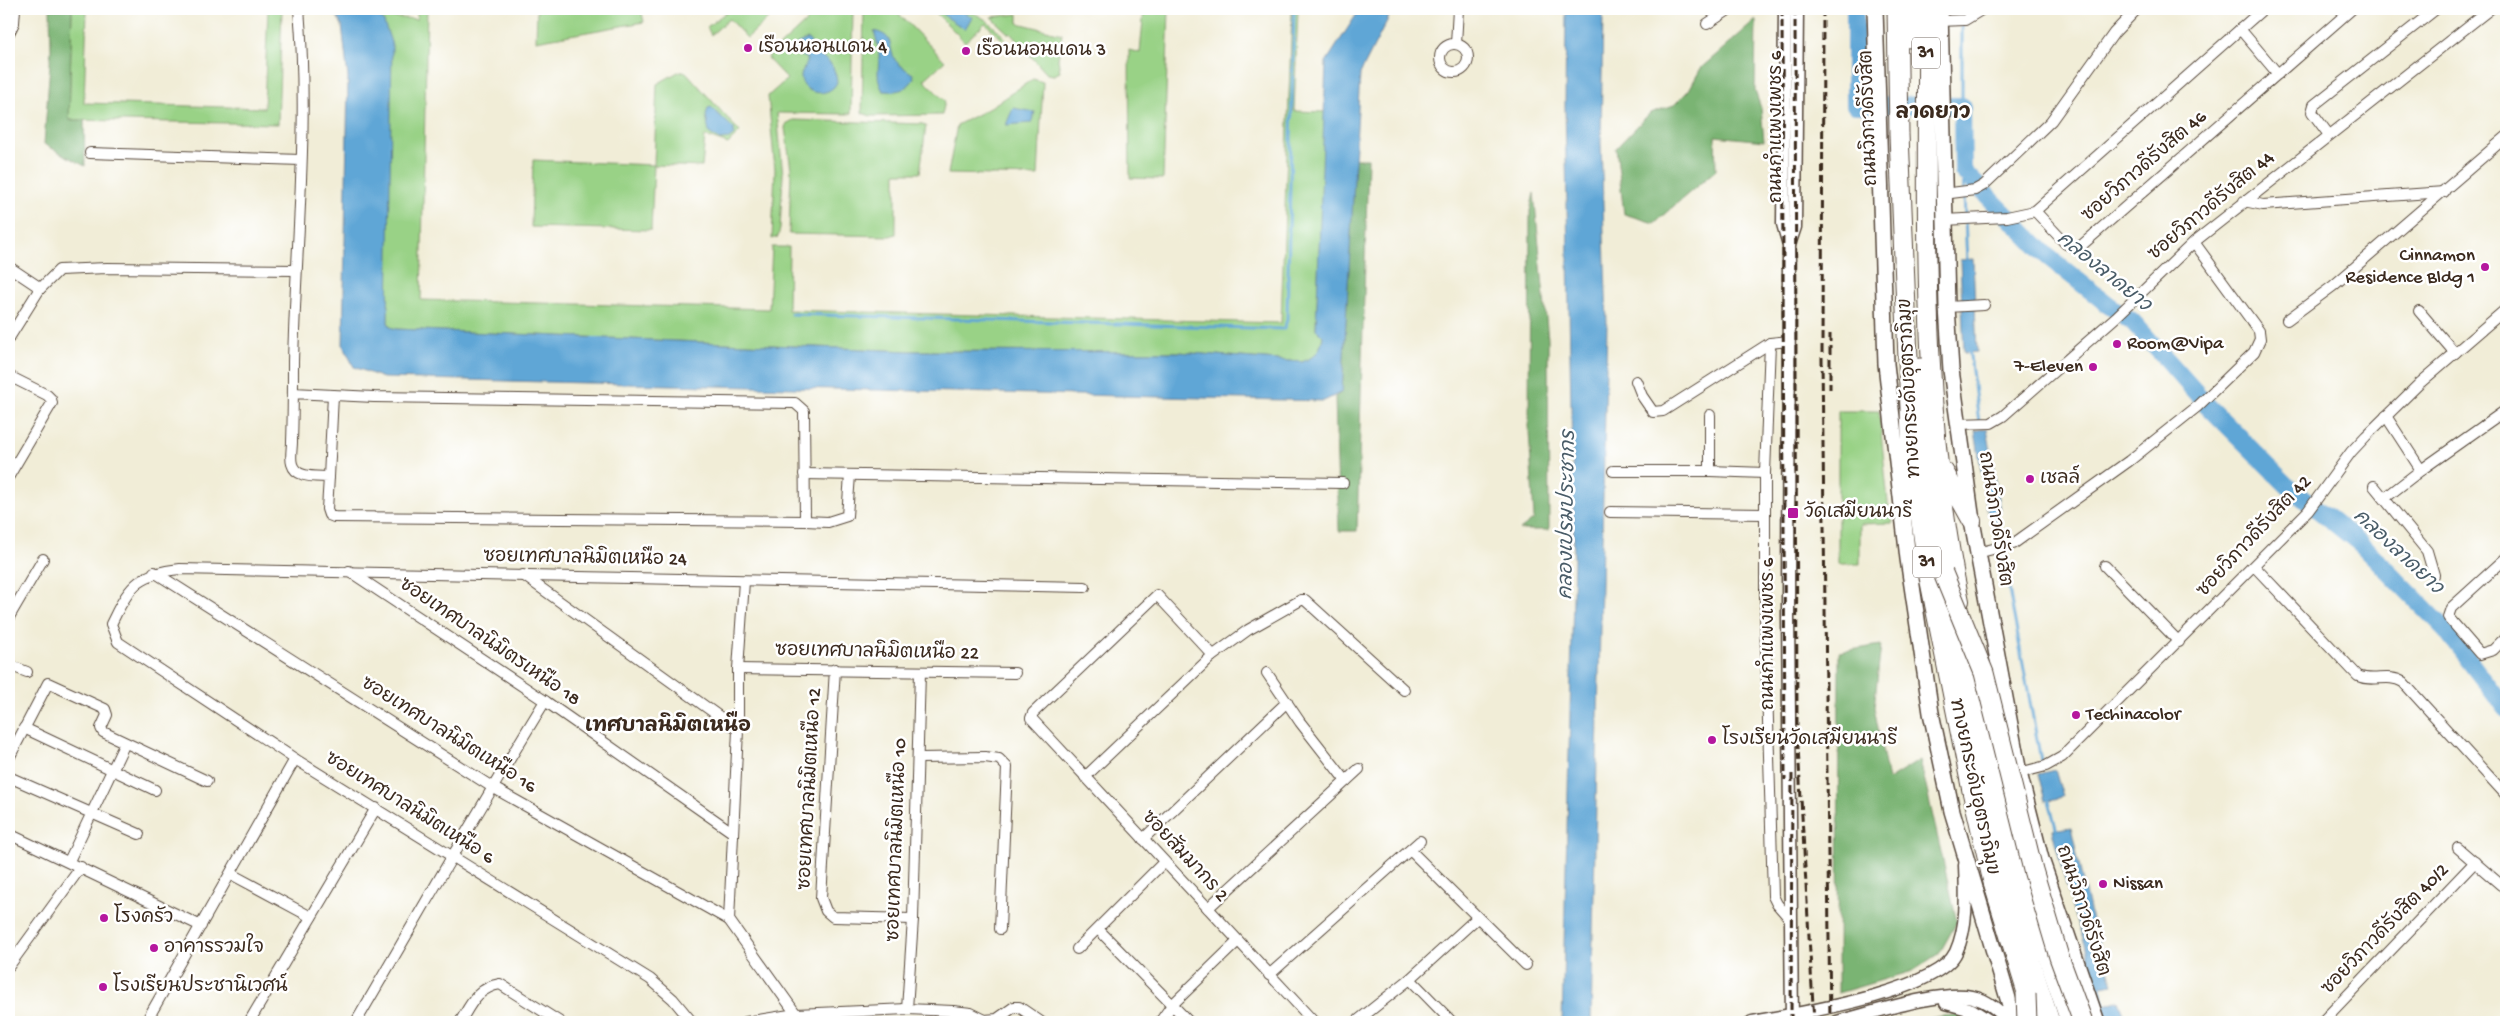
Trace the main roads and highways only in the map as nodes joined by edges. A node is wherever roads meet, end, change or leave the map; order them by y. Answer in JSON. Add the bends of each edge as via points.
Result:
{"nodes":[{"id":1,"x":1874,"y":9,"type":"edge"},
{"id":2,"x":1889,"y":9,"type":"edge"},
{"id":3,"x":1897,"y":9,"type":"edge"},
{"id":4,"x":1928,"y":11,"type":"edge"},
{"id":5,"x":1883,"y":104,"type":"junction"},
{"id":6,"x":1933,"y":104,"type":"junction"},
{"id":7,"x":1939,"y":462,"type":"junction"},
{"id":8,"x":1972,"y":521,"type":"junction"},
{"id":9,"x":1944,"y":573,"type":"junction"},
{"id":10,"x":2044,"y":868,"type":"junction"},
{"id":11,"x":2039,"y":926,"type":"junction"},
{"id":12,"x":2026,"y":994,"type":"junction"},
{"id":13,"x":2015,"y":1022,"type":"edge"},
{"id":14,"x":2027,"y":1022,"type":"edge"},
{"id":15,"x":2031,"y":1022,"type":"edge"},
{"id":16,"x":2036,"y":1022,"type":"edge"},
{"id":17,"x":2050,"y":1022,"type":"edge"},
{"id":18,"x":2070,"y":1022,"type":"edge"},
{"id":19,"x":2083,"y":1022,"type":"edge"},
{"id":20,"x":2096,"y":1022,"type":"edge"}],
"edges":[{"from":1,"to":5,"type":"main road","name":"ถนนวิภาวดีรังสิต","number":"31"},
{"from":2,"to":5,"type":"highway","name":"ถนนวิภาวดีรังสิต","number":"31"},
{"from":3,"to":12,"type":"highway","name":"ทางยกระดับอุตราภิมุข","number":"31","via":[[1912,459],[1929,577],[1972,791],[1993,882]]},
{"from":4,"to":6,"type":"highway","name":"ถนนวิภาวดีรังสิต","number":"31"},
{"from":4,"to":9,"type":"highway","name":"ทางยกระดับอุตราภิมุข","number":"31","via":[[1910,137],[1916,312],[1928,459]]},
{"from":5,"to":13,"type":"main road","name":"ถนนวิภาวดีรังสิต","number":"31","via":[[1886,364],[1900,503],[1931,713],[1952,811]]},
{"from":5,"to":15,"type":"highway","name":"ถนนวิภาวดีรังสิต","number":"31","via":[[1908,462],[1916,520],[1986,876]]},
{"from":6,"to":7,"type":"highway","name":"ถนนวิภาวดีรังสิต","number":"31","via":[[1928,312]]},
{"from":6,"to":8,"type":"main road","name":"ถนนวิภาวดีรังสิต","number":"31"},
{"from":7,"to":8,"type":"highway"},
{"from":7,"to":11,"type":"highway","name":"ถนนวิภาวดีรังสิต","number":"31","via":[[1954,571],[1999,785],[2020,874]]},
{"from":8,"to":10,"type":"main road","name":"ถนนวิภาวดีรังสิต","number":"31","via":[[2019,773]]},
{"from":9,"to":17,"type":"highway","name":"ทางยกระดับอุตราภิมุข","number":"31","bridge":true,"via":[[2007,876]]},
{"from":9,"to":19,"type":"highway","bridge":true,"via":[[1984,673],[2033,870]]},
{"from":10,"to":11,"type":"highway"},
{"from":10,"to":20,"type":"main road","name":"ถนนวิภาวดีรังสิต","number":"31"},
{"from":11,"to":18,"type":"highway","name":"ถนนวิภาวดีรังสิต","number":"31"},
{"from":12,"to":14,"type":"highway","bridge":true},
{"from":12,"to":16,"type":"highway","name":"ทางยกระดับอุตราภิมุข","number":"31"}]}
